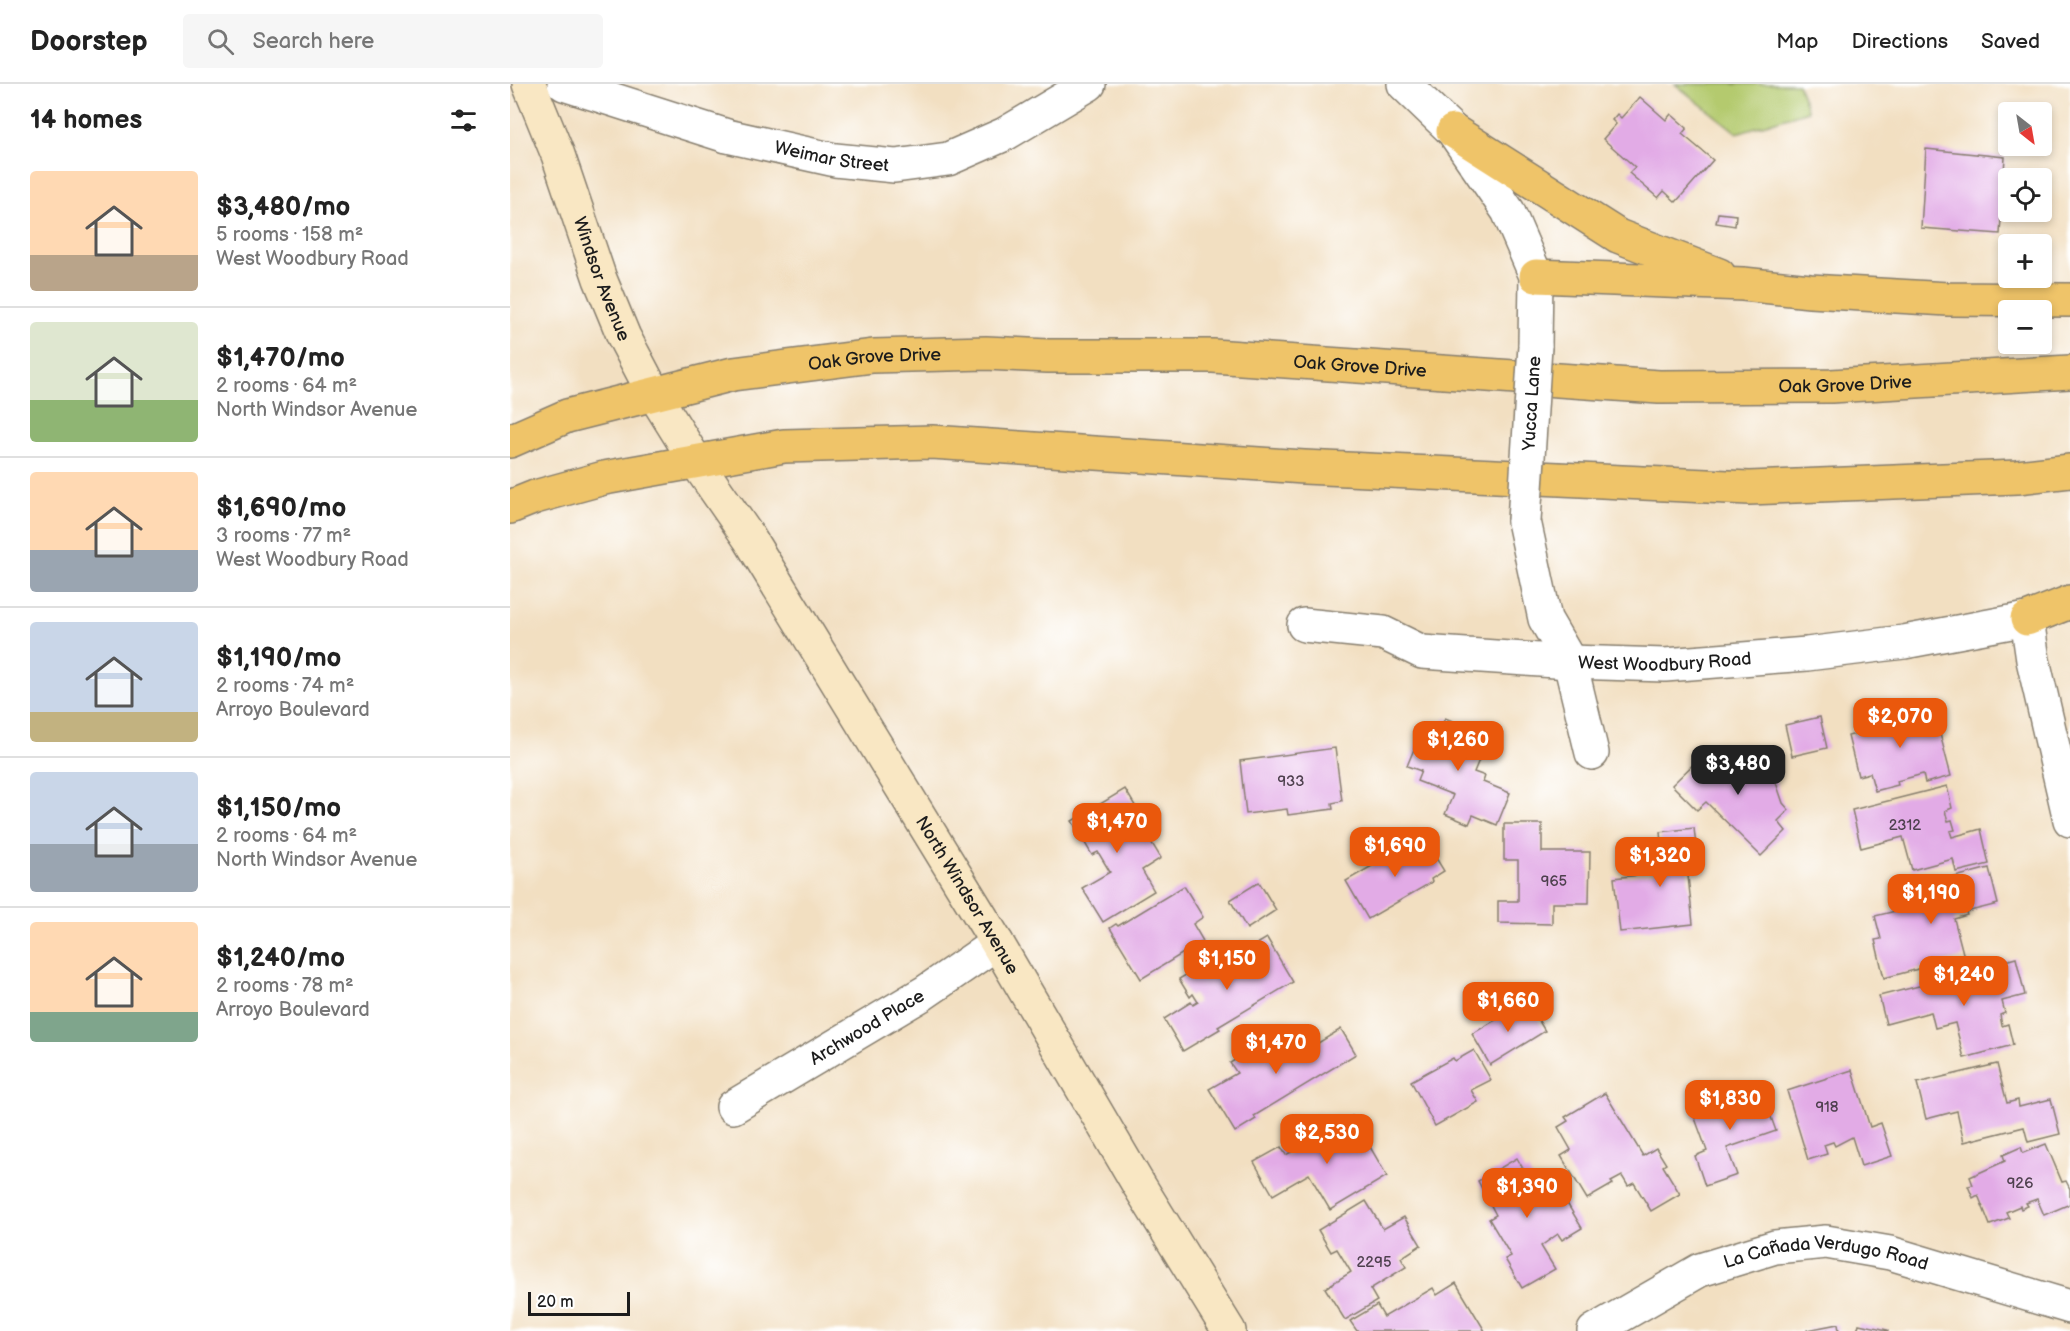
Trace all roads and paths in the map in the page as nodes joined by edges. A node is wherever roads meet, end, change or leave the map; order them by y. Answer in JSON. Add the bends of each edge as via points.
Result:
{"nodes":[{"id":1,"x":530,"y":84,"type":"edge"},
{"id":2,"x":564,"y":84,"type":"edge"},
{"id":3,"x":1089,"y":84,"type":"edge"},
{"id":4,"x":1404,"y":84,"type":"edge"},
{"id":5,"x":1453,"y":131,"type":"junction"},
{"id":6,"x":1536,"y":276,"type":"junction"},
{"id":7,"x":1743,"y":284,"type":"junction"},
{"id":8,"x":2070,"y":300,"type":"edge"},
{"id":9,"x":2070,"y":372,"type":"edge"},
{"id":10,"x":654,"y":394,"type":"junction"},
{"id":11,"x":510,"y":441,"type":"edge"},
{"id":12,"x":697,"y":463,"type":"junction"},
{"id":13,"x":2070,"y":471,"type":"edge"},
{"id":14,"x":510,"y":507,"type":"edge"},
{"id":15,"x":2070,"y":602,"type":"edge"},
{"id":16,"x":2027,"y":619,"type":"junction"},
{"id":17,"x":1304,"y":625,"type":"dead end"},
{"id":18,"x":1570,"y":662,"type":"junction"},
{"id":19,"x":1592,"y":753,"type":"dead end"},
{"id":20,"x":2070,"y":820,"type":"edge"},
{"id":21,"x":997,"y":943,"type":"junction"},
{"id":22,"x":733,"y":1107,"type":"dead end"},
{"id":23,"x":2070,"y":1307,"type":"edge"},
{"id":24,"x":1229,"y":1331,"type":"edge"},
{"id":25,"x":1594,"y":1331,"type":"edge"}],
"edges":[{"from":1,"to":10,"type":"street","name":"Windsor Avenue","via":[[600,279]]},
{"from":2,"to":3,"type":"street","name":"Weimar Street","via":[[728,136],[835,160],[896,166],[948,159],[1005,134]]},
{"from":4,"to":5,"type":"street","name":"Yucca Lane"},
{"from":5,"to":6,"type":"street","name":"Yucca Lane","via":[[1508,211]]},
{"from":5,"to":7,"type":"main road","via":[[1618,236]]},
{"from":6,"to":7,"type":"main road"},
{"from":6,"to":18,"type":"street","name":"Yucca Lane","bridge":true,"via":[[1524,521],[1545,619]]},
{"from":7,"to":8,"type":"main road","via":[[1948,299]]},
{"from":9,"to":10,"type":"main road","name":"Oak Grove Drive","via":[[1831,386],[1659,387],[1213,356],[986,353],[873,356],[733,374]]},
{"from":10,"to":11,"type":"main road","via":[[567,416]]},
{"from":10,"to":12,"type":"street","name":"Windsor Avenue"},
{"from":12,"to":13,"type":"main road","via":[[784,446],[932,442],[1293,466],[1749,488],[2017,477]]},
{"from":12,"to":14,"type":"main road","via":[[604,478]]},
{"from":12,"to":21,"type":"street","name":"North Windsor Avenue","via":[[749,538]]},
{"from":15,"to":16,"type":"main road"},
{"from":16,"to":18,"type":"street","name":"West Woodbury Road","via":[[1904,642],[1807,654],[1665,665]]},
{"from":16,"to":20,"type":"street"},
{"from":17,"to":18,"type":"street","name":"West Woodbury Road","via":[[1383,633],[1422,652]]},
{"from":18,"to":19,"type":"street","name":"Yucca Lane"},
{"from":21,"to":22,"type":"street","name":"Archwood Place","via":[[924,993]]},
{"from":21,"to":24,"type":"street","name":"North Windsor Avenue"},
{"from":23,"to":25,"type":"street","name":"La Cañada Verdugo Road","via":[[1890,1253],[1826,1242],[1774,1247],[1700,1270]]}]}
